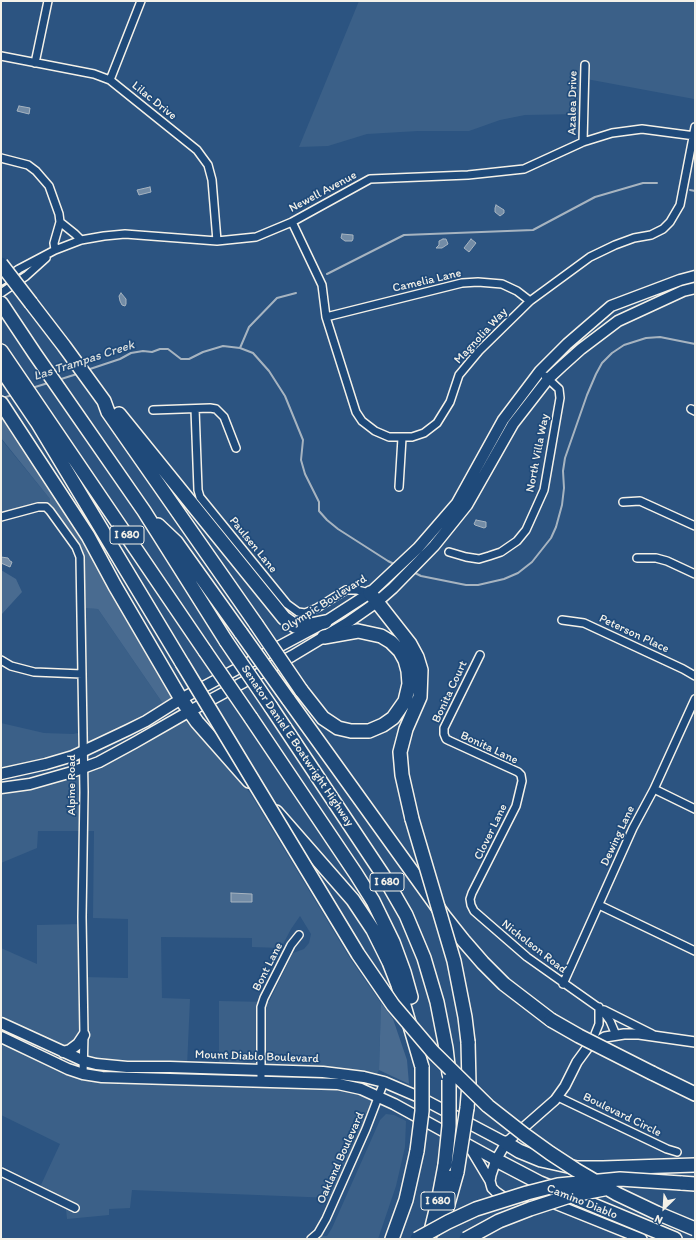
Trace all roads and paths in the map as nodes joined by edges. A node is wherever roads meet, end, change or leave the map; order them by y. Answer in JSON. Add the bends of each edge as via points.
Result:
{"nodes":[{"id":1,"x":48,"y":1,"type":"edge"},
{"id":2,"x":141,"y":1,"type":"edge"},
{"id":3,"x":1,"y":56,"type":"edge"},
{"id":4,"x":35,"y":63,"type":"junction"},
{"id":5,"x":585,"y":65,"type":"dead end"},
{"id":6,"x":110,"y":80,"type":"junction"},
{"id":7,"x":695,"y":127,"type":"edge"},
{"id":8,"x":694,"y":136,"type":"edge"},
{"id":9,"x":583,"y":142,"type":"junction"},
{"id":10,"x":1,"y":158,"type":"edge"},
{"id":11,"x":60,"y":222,"type":"junction"},
{"id":12,"x":292,"y":222,"type":"junction"},
{"id":13,"x":81,"y":240,"type":"junction"},
{"id":14,"x":217,"y":241,"type":"junction"},
{"id":15,"x":55,"y":250,"type":"junction"},
{"id":16,"x":1,"y":264,"type":"edge"},
{"id":17,"x":695,"y":276,"type":"edge"},
{"id":18,"x":1,"y":281,"type":"edge"},
{"id":19,"x":695,"y":288,"type":"edge"},
{"id":20,"x":1,"y":293,"type":"edge"},
{"id":21,"x":530,"y":301,"type":"junction"},
{"id":22,"x":1,"y":303,"type":"edge"},
{"id":23,"x":326,"y":317,"type":"junction"},
{"id":24,"x":1,"y":351,"type":"edge"},
{"id":25,"x":5,"y":366,"type":"edge"},
{"id":26,"x":540,"y":371,"type":"junction"},
{"id":27,"x":548,"y":379,"type":"junction"},
{"id":28,"x":104,"y":401,"type":"junction"},
{"id":29,"x":1,"y":403,"type":"edge"},
{"id":30,"x":194,"y":409,"type":"junction"},
{"id":31,"x":153,"y":410,"type":"dead end"},
{"id":32,"x":42,"y":420,"type":"junction"},
{"id":33,"x":402,"y":438,"type":"junction"},
{"id":34,"x":236,"y":448,"type":"dead end"},
{"id":35,"x":399,"y":487,"type":"dead end"},
{"id":36,"x":623,"y":502,"type":"dead end"},
{"id":37,"x":144,"y":511,"type":"junction"},
{"id":38,"x":1,"y":518,"type":"edge"},
{"id":39,"x":695,"y":526,"type":"edge"},
{"id":40,"x":423,"y":550,"type":"junction"},
{"id":41,"x":449,"y":552,"type":"dead end"},
{"id":42,"x":637,"y":558,"type":"dead end"},
{"id":43,"x":695,"y":574,"type":"edge"},
{"id":44,"x":373,"y":597,"type":"junction"},
{"id":45,"x":562,"y":620,"type":"dead end"},
{"id":46,"x":324,"y":622,"type":"junction"},
{"id":47,"x":324,"y":637,"type":"junction"},
{"id":48,"x":480,"y":655,"type":"dead end"},
{"id":49,"x":1,"y":660,"type":"edge"},
{"id":50,"x":82,"y":674,"type":"junction"},
{"id":51,"x":695,"y":676,"type":"edge"},
{"id":52,"x":181,"y":699,"type":"junction"},
{"id":53,"x":695,"y":699,"type":"edge"},
{"id":54,"x":190,"y":711,"type":"junction"},
{"id":55,"x":446,"y":739,"type":"joint"},
{"id":56,"x":83,"y":751,"type":"junction"},
{"id":57,"x":83,"y":768,"type":"junction"},
{"id":58,"x":1,"y":774,"type":"edge"},
{"id":59,"x":522,"y":778,"type":"joint"},
{"id":60,"x":1,"y":788,"type":"edge"},
{"id":61,"x":654,"y":789,"type":"junction"},
{"id":62,"x":695,"y":809,"type":"edge"},
{"id":63,"x":472,"y":893,"type":"joint"},
{"id":64,"x":599,"y":905,"type":"junction"},
{"id":65,"x":299,"y":935,"type":"dead end"},
{"id":66,"x":695,"y":950,"type":"edge"},
{"id":67,"x":563,"y":984,"type":"junction"},
{"id":68,"x":599,"y":1007,"type":"junction"},
{"id":69,"x":1,"y":1023,"type":"edge"},
{"id":70,"x":616,"y":1034,"type":"junction"},
{"id":71,"x":84,"y":1035,"type":"junction"},
{"id":72,"x":1,"y":1037,"type":"edge"},
{"id":73,"x":658,"y":1037,"type":"junction"},
{"id":74,"x":695,"y":1042,"type":"edge"},
{"id":75,"x":591,"y":1044,"type":"junction"},
{"id":76,"x":63,"y":1052,"type":"junction"},
{"id":77,"x":84,"y":1061,"type":"junction"},
{"id":78,"x":422,"y":1067,"type":"junction"},
{"id":79,"x":262,"y":1070,"type":"junction"},
{"id":80,"x":83,"y":1074,"type":"junction"},
{"id":81,"x":262,"y":1082,"type":"junction"},
{"id":82,"x":384,"y":1082,"type":"junction"},
{"id":83,"x":695,"y":1094,"type":"edge"},
{"id":84,"x":379,"y":1097,"type":"junction"},
{"id":85,"x":558,"y":1097,"type":"junction"},
{"id":86,"x":506,"y":1143,"type":"junction"},
{"id":87,"x":469,"y":1145,"type":"junction"},
{"id":88,"x":677,"y":1152,"type":"dead end"},
{"id":89,"x":496,"y":1160,"type":"junction"},
{"id":90,"x":695,"y":1165,"type":"edge"},
{"id":91,"x":1,"y":1172,"type":"edge"},
{"id":92,"x":490,"y":1181,"type":"junction"},
{"id":93,"x":681,"y":1183,"type":"junction"},
{"id":94,"x":695,"y":1184,"type":"edge"},
{"id":95,"x":75,"y":1208,"type":"dead end"},
{"id":96,"x":695,"y":1229,"type":"edge"},
{"id":97,"x":425,"y":1238,"type":"edge"},
{"id":98,"x":311,"y":1239,"type":"edge"},
{"id":99,"x":392,"y":1239,"type":"edge"},
{"id":100,"x":466,"y":1239,"type":"edge"},
{"id":101,"x":642,"y":1239,"type":"edge"},
{"id":102,"x":675,"y":1239,"type":"edge"}],
"edges":[{"from":1,"to":4,"type":"street"},
{"from":2,"to":6,"type":"street"},
{"from":3,"to":4,"type":"street","name":"Lilac Drive"},
{"from":4,"to":6,"type":"street","name":"Lilac Drive","via":[[94,74]]},
{"from":5,"to":9,"type":"street","name":"Azalea Drive"},
{"from":6,"to":14,"type":"street","name":"Lilac Drive","via":[[197,150],[208,165],[212,180]]},
{"from":7,"to":8,"type":"street","name":"Magnolia Way"},
{"from":8,"to":9,"type":"street","name":"Newell Avenue","via":[[642,129],[612,133]]},
{"from":8,"to":21,"type":"street","name":"Magnolia Way","via":[[680,205],[670,222],[652,234],[621,243],[590,257]]},
{"from":9,"to":12,"type":"street","name":"Newell Avenue","via":[[524,169],[468,175],[370,179]]},
{"from":10,"to":11,"type":"street","via":[[20,162],[36,170],[49,186],[57,204]]},
{"from":11,"to":13,"type":"street"},
{"from":11,"to":15,"type":"street","via":[[54,243]]},
{"from":12,"to":14,"type":"street","name":"Newell Avenue","via":[[256,237]]},
{"from":12,"to":23,"type":"street","name":"Magnolia Way","via":[[322,285]]},
{"from":13,"to":14,"type":"street","name":"Newell Avenue","via":[[125,234]]},
{"from":13,"to":15,"type":"street","name":"Newell Avenue"},
{"from":15,"to":18,"type":"street","name":"Newell Avenue","via":[[19,268]]},
{"from":15,"to":20,"type":"street","name":"Newell Avenue","via":[[26,276]]},
{"from":16,"to":28,"type":"highway","bridge":true},
{"from":17,"to":26,"type":"main road","name":"Olympic Boulevard","via":[[611,306]]},
{"from":19,"to":27,"type":"main road","name":"Olympic Boulevard","via":[[618,321],[580,349]]},
{"from":21,"to":23,"type":"street","name":"Camelia Lane","via":[[518,291],[502,284],[462,283]]},
{"from":21,"to":33,"type":"street","name":"Magnolia Way","via":[[479,351],[459,375],[450,402],[436,423],[424,433]]},
{"from":22,"to":37,"type":"highway","name":"Senator Daniel E Boatwright Highway","number":"I 680"},
{"from":23,"to":33,"type":"street","name":"Magnolia Way","via":[[356,412],[362,421],[375,431],[389,437]]},
{"from":24,"to":25,"type":"highway","name":"Senator Daniel E Boatwright Highway","number":"I 680"},
{"from":25,"to":32,"type":"highway","name":"Senator Daniel E Boatwright Highway","number":"I 680"},
{"from":26,"to":27,"type":"street","name":"North Villa Way"},
{"from":26,"to":40,"type":"main road","name":"Olympic Boulevard","via":[[502,420],[457,503]]},
{"from":27,"to":40,"type":"main road","name":"Olympic Boulevard","via":[[513,424],[467,505]]},
{"from":27,"to":41,"type":"street","name":"North Villa Way","via":[[559,389],[560,398],[544,490],[526,530],[501,552],[479,559]]},
{"from":28,"to":46,"type":"highway","via":[[115,409],[284,618],[289,623],[301,627]]},
{"from":28,"to":47,"type":"highway","bridge":true,"via":[[108,412],[323,718],[338,728],[351,731],[369,731],[383,726],[393,718],[405,701],[409,684],[408,671],[400,651],[380,636],[358,631]]},
{"from":29,"to":52,"type":"highway","via":[[88,536]]},
{"from":30,"to":31,"type":"street"},
{"from":30,"to":34,"type":"street","via":[[210,408],[220,412]]},
{"from":30,"to":44,"type":"street","name":"Paulsen Lane","via":[[200,497],[287,604],[298,612],[305,613],[346,590],[357,590]]},
{"from":32,"to":78,"type":"highway","name":"Senator Daniel E Boatwright Highway","number":"I 680","bridge":true,"via":[[251,718],[372,901],[399,958],[419,1035]]},
{"from":32,"to":96,"type":"highway","bridge":true,"via":[[182,663],[358,954],[394,1005],[433,1052],[488,1106],[516,1129],[576,1170],[617,1194]]},
{"from":33,"to":35,"type":"street"},
{"from":36,"to":39,"type":"street","via":[[640,501]]},
{"from":37,"to":83,"type":"highway","bridge":true,"via":[[176,542],[444,916],[483,963],[504,984],[551,1020]]},
{"from":37,"to":97,"type":"highway","name":"Senator Daniel E Boatwright Highway","number":"I 680","bridge":true,"via":[[226,641],[379,868],[406,915],[424,958],[437,1002],[449,1080],[449,1126],[445,1165],[438,1202]]},
{"from":38,"to":50,"type":"street","name":"Alpine Road","via":[[46,507],[76,546],[80,557]]},
{"from":40,"to":44,"type":"main road","name":"Olympic Boulevard","via":[[382,581]]},
{"from":40,"to":44,"type":"main road","name":"Olympic Boulevard","via":[[394,588]]},
{"from":42,"to":43,"type":"street","via":[[667,561]]},
{"from":44,"to":46,"type":"main road","name":"Olympic Boulevard"},
{"from":44,"to":47,"type":"main road","name":"Olympic Boulevard","via":[[347,623]]},
{"from":44,"to":97,"type":"highway","bridge":true,"via":[[410,644],[421,670],[420,697],[406,729],[400,752],[402,775],[412,819],[454,961],[468,1042],[467,1108],[457,1172],[446,1211]]},
{"from":45,"to":51,"type":"street","name":"Peterson Place","via":[[584,623]]},
{"from":46,"to":52,"type":"main road","name":"Olympic Boulevard"},
{"from":47,"to":54,"type":"main road","name":"Olympic Boulevard"},
{"from":48,"to":55,"type":"street","name":"Bonita Court","via":[[444,728]]},
{"from":49,"to":50,"type":"street","via":[[11,666],[34,672]]},
{"from":50,"to":56,"type":"street","name":"Alpine Road"},
{"from":52,"to":54,"type":"highway"},
{"from":52,"to":56,"type":"main road","name":"Olympic Boulevard","via":[[140,724]]},
{"from":53,"to":61,"type":"street","name":"Dewing Lane"},
{"from":54,"to":57,"type":"main road","name":"Olympic Boulevard","via":[[99,762]]},
{"from":54,"to":78,"type":"highway","via":[[364,915],[398,985]]},
{"from":55,"to":59,"type":"street","name":"Bonita Lane","via":[[518,772]]},
{"from":56,"to":57,"type":"street","name":"Alpine Road"},
{"from":56,"to":58,"type":"main road","name":"Olympic Boulevard","via":[[56,761]]},
{"from":57,"to":60,"type":"main road","name":"Olympic Boulevard","via":[[30,784]]},
{"from":57,"to":71,"type":"street","name":"Alpine Road"},
{"from":59,"to":63,"type":"street","name":"Clover Lane","via":[[516,806]]},
{"from":61,"to":62,"type":"street"},
{"from":61,"to":64,"type":"street","name":"Dewing Lane","via":[[633,828]]},
{"from":63,"to":67,"type":"street","name":"Nicholson Road","via":[[470,905],[474,911]]},
{"from":64,"to":66,"type":"street"},
{"from":64,"to":67,"type":"street","name":"Dewing Lane"},
{"from":65,"to":79,"type":"street","name":"Bont Lane","via":[[291,945],[261,1007]]},
{"from":67,"to":68,"type":"street","name":"Nicholson Road"},
{"from":68,"to":70,"type":"street","name":"Nicholson Road"},
{"from":68,"to":73,"type":"street","name":"Nicholson Road"},
{"from":68,"to":75,"type":"street","via":[[599,1024]]},
{"from":69,"to":76,"type":"main road","name":"Mount Diablo Boulevard"},
{"from":70,"to":73,"type":"street"},
{"from":70,"to":75,"type":"street"},
{"from":71,"to":76,"type":"main road","via":[[78,1044]]},
{"from":71,"to":77,"type":"street","name":"Alpine Road"},
{"from":72,"to":80,"type":"main road","name":"Mount Diablo Boulevard"},
{"from":73,"to":74,"type":"street"},
{"from":75,"to":85,"type":"street","via":[[581,1055]]},
{"from":76,"to":77,"type":"main road","name":"Mount Diablo Boulevard"},
{"from":77,"to":79,"type":"main road","name":"Mount Diablo Boulevard","via":[[105,1066]]},
{"from":77,"to":80,"type":"street","name":"Alpine Road"},
{"from":78,"to":99,"type":"highway","name":"Senator Daniel E Boatwright Highway","number":"I 680","bridge":true,"via":[[422,1111],[417,1151],[406,1200]]},
{"from":79,"to":81,"type":"street","name":"Bont Lane"},
{"from":79,"to":82,"type":"main road","name":"Mount Diablo Boulevard","via":[[327,1073]]},
{"from":80,"to":81,"type":"main road","name":"Mount Diablo Boulevard","via":[[102,1077]]},
{"from":81,"to":84,"type":"main road","name":"Mount Diablo Boulevard","via":[[338,1084],[361,1089]]},
{"from":82,"to":84,"type":"street","name":"Oakland Boulevard"},
{"from":82,"to":86,"type":"main road","name":"Mount Diablo Boulevard","via":[[419,1097]]},
{"from":84,"to":87,"type":"main road","name":"Mount Diablo Boulevard"},
{"from":84,"to":98,"type":"street","name":"Oakland Boulevard","via":[[326,1219]]},
{"from":85,"to":86,"type":"street"},
{"from":85,"to":88,"type":"street","name":"Boulevard Circle"},
{"from":86,"to":89,"type":"street"},
{"from":86,"to":90,"type":"highway","via":[[541,1160],[577,1168]]},
{"from":87,"to":89,"type":"main road","name":"Mount Diablo Boulevard"},
{"from":87,"to":92,"type":"street","name":"Camino Diablo"},
{"from":89,"to":92,"type":"street"},
{"from":89,"to":102,"type":"highway","via":[[540,1183]]},
{"from":91,"to":95,"type":"street"},
{"from":92,"to":101,"type":"street","name":"Camino Diablo","via":[[492,1188],[503,1196],[540,1198]]},
{"from":93,"to":94,"type":"highway"},
{"from":93,"to":97,"type":"highway","bridge":true,"via":[[620,1178],[547,1188],[476,1209],[448,1222]]},
{"from":93,"to":100,"type":"highway","bridge":true,"via":[[627,1186],[573,1195],[516,1214]]}]}
